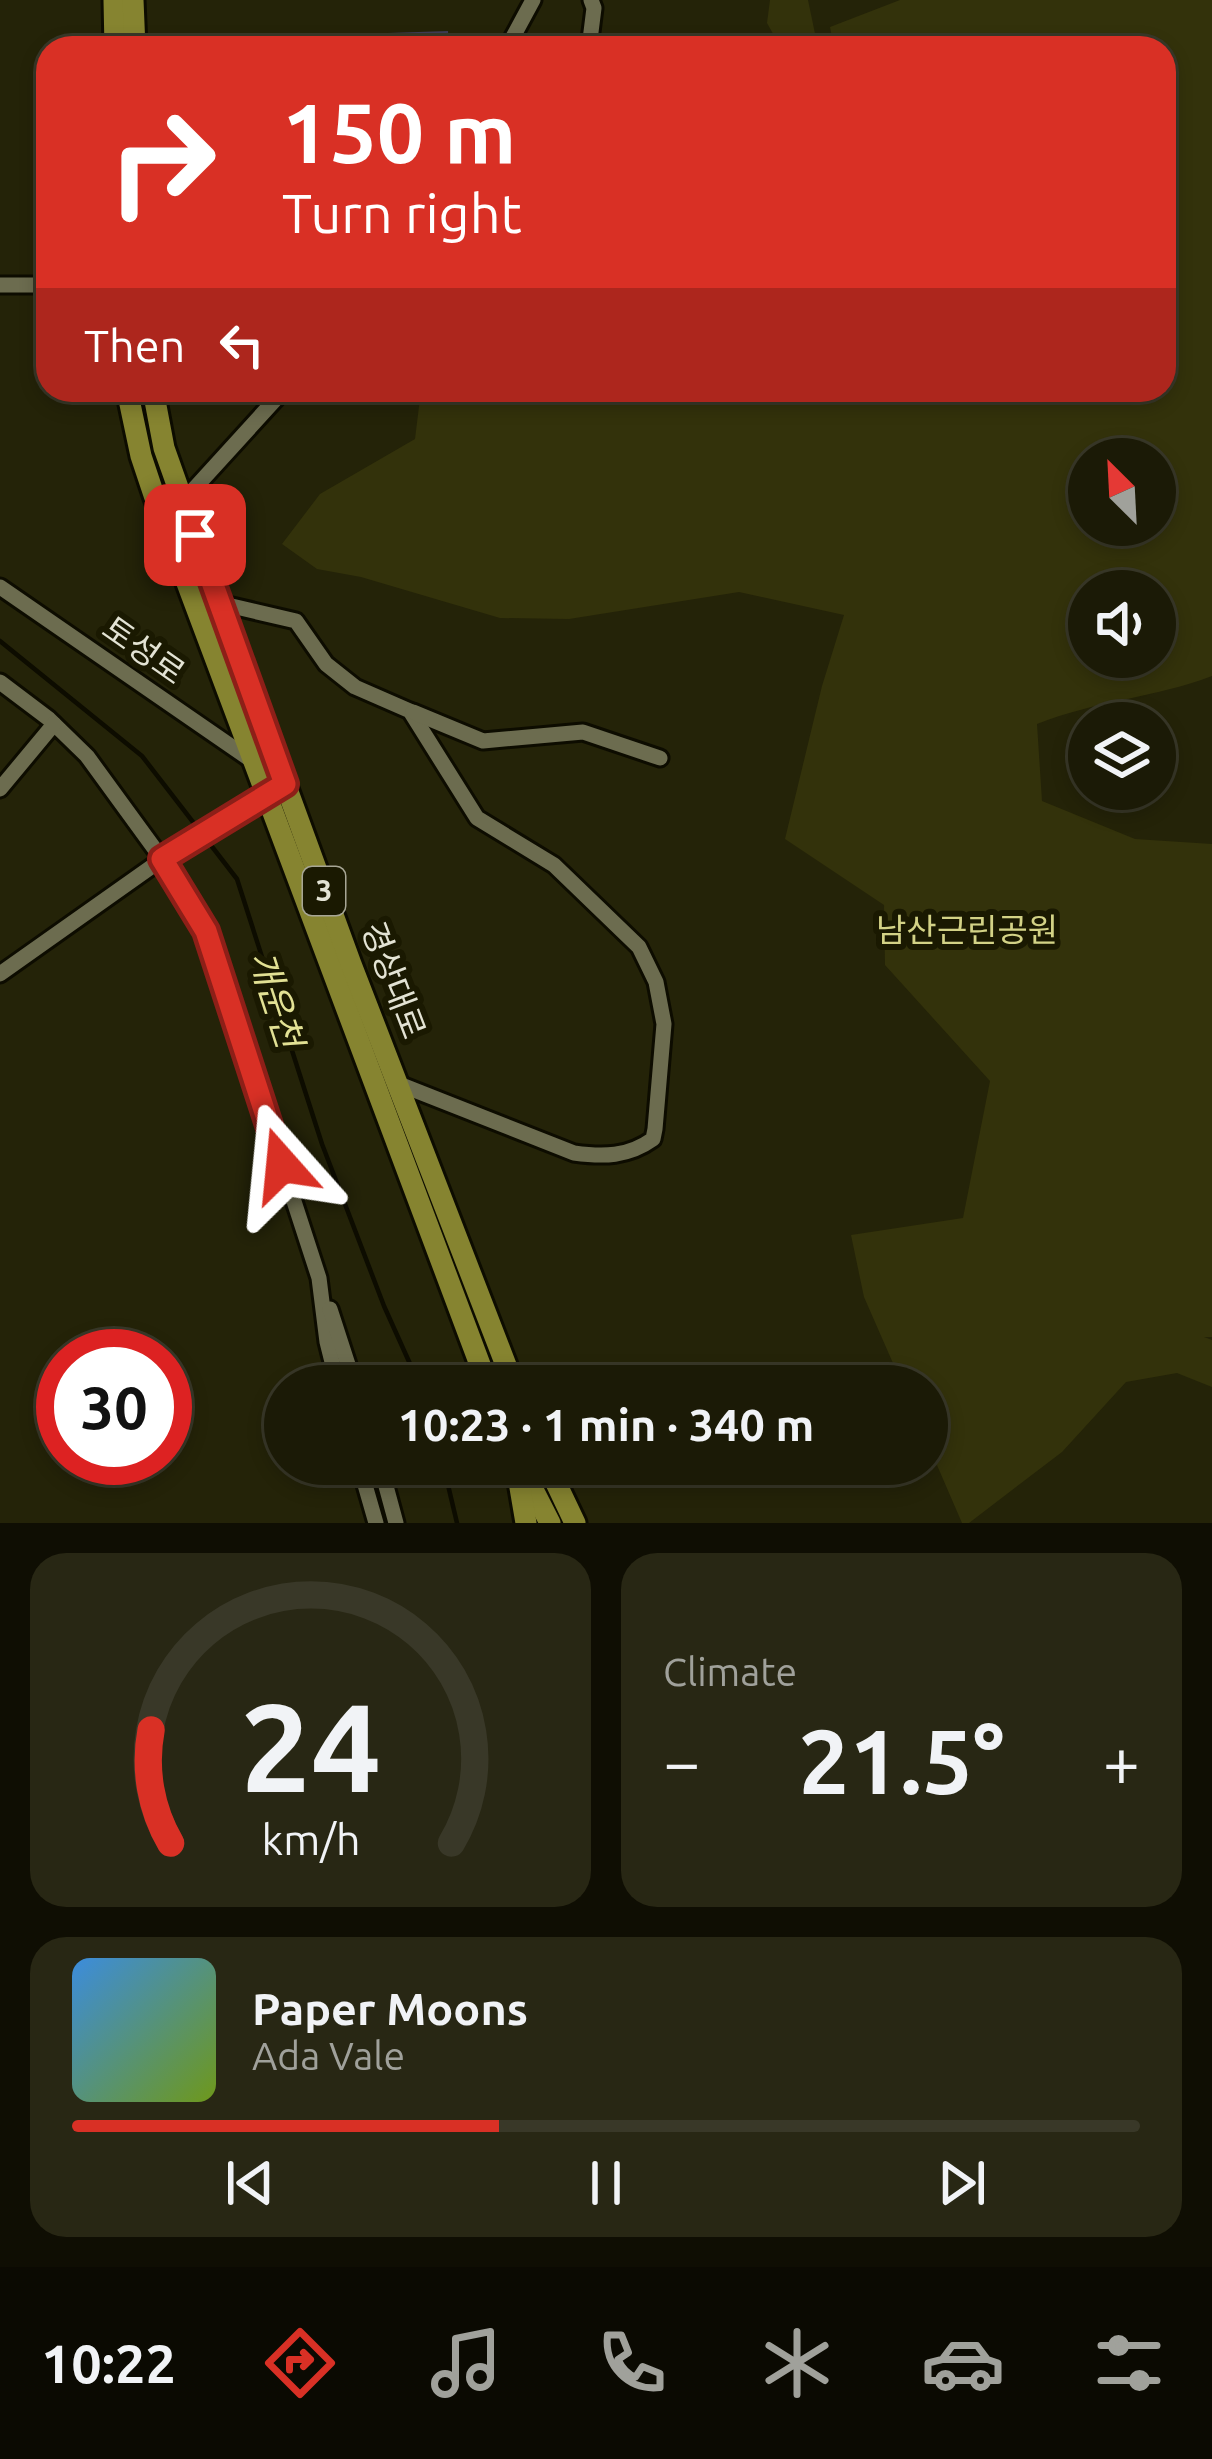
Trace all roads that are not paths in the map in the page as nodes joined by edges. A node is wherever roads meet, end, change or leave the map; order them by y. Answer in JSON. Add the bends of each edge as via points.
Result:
{"nodes":[{"id":1,"x":114,"y":0,"type":"edge"},
{"id":2,"x":133,"y":0,"type":"edge"},
{"id":3,"x":533,"y":0,"type":"edge"},
{"id":4,"x":591,"y":0,"type":"edge"},
{"id":5,"x":116,"y":36,"type":"edge"},
{"id":6,"x":134,"y":36,"type":"edge"},
{"id":7,"x":514,"y":36,"type":"edge"},
{"id":8,"x":590,"y":36,"type":"edge"},
{"id":9,"x":0,"y":285,"type":"edge"},
{"id":10,"x":36,"y":285,"type":"edge"},
{"id":11,"x":130,"y":402,"type":"edge"},
{"id":12,"x":155,"y":402,"type":"edge"},
{"id":13,"x":273,"y":402,"type":"edge"},
{"id":14,"x":183,"y":501,"type":"junction"},
{"id":15,"x":0,"y":586,"type":"edge"},
{"id":16,"x":219,"y":603,"type":"junction"},
{"id":17,"x":0,"y":682,"type":"edge"},
{"id":18,"x":410,"y":711,"type":"junction"},
{"id":19,"x":54,"y":724,"type":"junction"},
{"id":20,"x":660,"y":758,"type":"dead end"},
{"id":21,"x":254,"y":762,"type":"junction"},
{"id":22,"x":0,"y":789,"type":"edge"},
{"id":23,"x":274,"y":789,"type":"junction"},
{"id":24,"x":166,"y":856,"type":"junction"},
{"id":25,"x":0,"y":974,"type":"edge"},
{"id":26,"x":399,"y":1084,"type":"junction"},
{"id":27,"x":319,"y":1278,"type":"junction"},
{"id":28,"x":333,"y":1365,"type":"edge"},
{"id":29,"x":348,"y":1365,"type":"edge"},
{"id":30,"x":480,"y":1365,"type":"edge"},
{"id":31,"x":506,"y":1365,"type":"edge"},
{"id":32,"x":365,"y":1485,"type":"edge"},
{"id":33,"x":386,"y":1485,"type":"edge"},
{"id":34,"x":521,"y":1485,"type":"edge"},
{"id":35,"x":529,"y":1485,"type":"edge"},
{"id":36,"x":557,"y":1485,"type":"edge"},
{"id":37,"x":376,"y":1523,"type":"edge"},
{"id":38,"x":396,"y":1523,"type":"edge"},
{"id":39,"x":526,"y":1523,"type":"edge"},
{"id":40,"x":550,"y":1523,"type":"edge"},
{"id":41,"x":575,"y":1523,"type":"edge"}],
"edges":[{"from":1,"to":5,"type":"main road"},
{"from":2,"to":6,"type":"main road"},
{"from":3,"to":7,"type":"street"},
{"from":4,"to":8,"type":"street"},
{"from":9,"to":10,"type":"street"},
{"from":11,"to":21,"type":"main road","name":"경상대로","number":"3","via":[[154,495]]},
{"from":12,"to":14,"type":"main road","name":"경상대로","number":"3"},
{"from":13,"to":14,"type":"street"},
{"from":14,"to":16,"type":"main road","name":"경상대로","number":"3"},
{"from":15,"to":21,"type":"street","name":"토성로"},
{"from":16,"to":18,"type":"street","via":[[296,621],[326,664],[355,687]]},
{"from":16,"to":23,"type":"main road","name":"경상대로","number":"3"},
{"from":17,"to":19,"type":"street"},
{"from":18,"to":20,"type":"street","via":[[483,742],[583,732]]},
{"from":18,"to":26,"type":"street","via":[[477,818],[554,866],[639,947],[664,1024],[653,1139],[626,1153],[574,1153]]},
{"from":19,"to":22,"type":"street"},
{"from":19,"to":24,"type":"street"},
{"from":21,"to":23,"type":"main road","name":"경상대로","number":"3"},
{"from":23,"to":24,"type":"street"},
{"from":23,"to":26,"type":"main road","name":"경상대로","number":"3"},
{"from":23,"to":30,"type":"main road","name":"경상대로","number":"3"},
{"from":24,"to":25,"type":"street"},
{"from":24,"to":27,"type":"street","via":[[206,931]]},
{"from":26,"to":31,"type":"main road","name":"경상대로","number":"3"},
{"from":27,"to":28,"type":"street"},
{"from":27,"to":29,"type":"street"},
{"from":32,"to":37,"type":"street"},
{"from":33,"to":38,"type":"street"},
{"from":34,"to":39,"type":"main road"},
{"from":35,"to":40,"type":"main road"},
{"from":36,"to":41,"type":"main road"}]}
